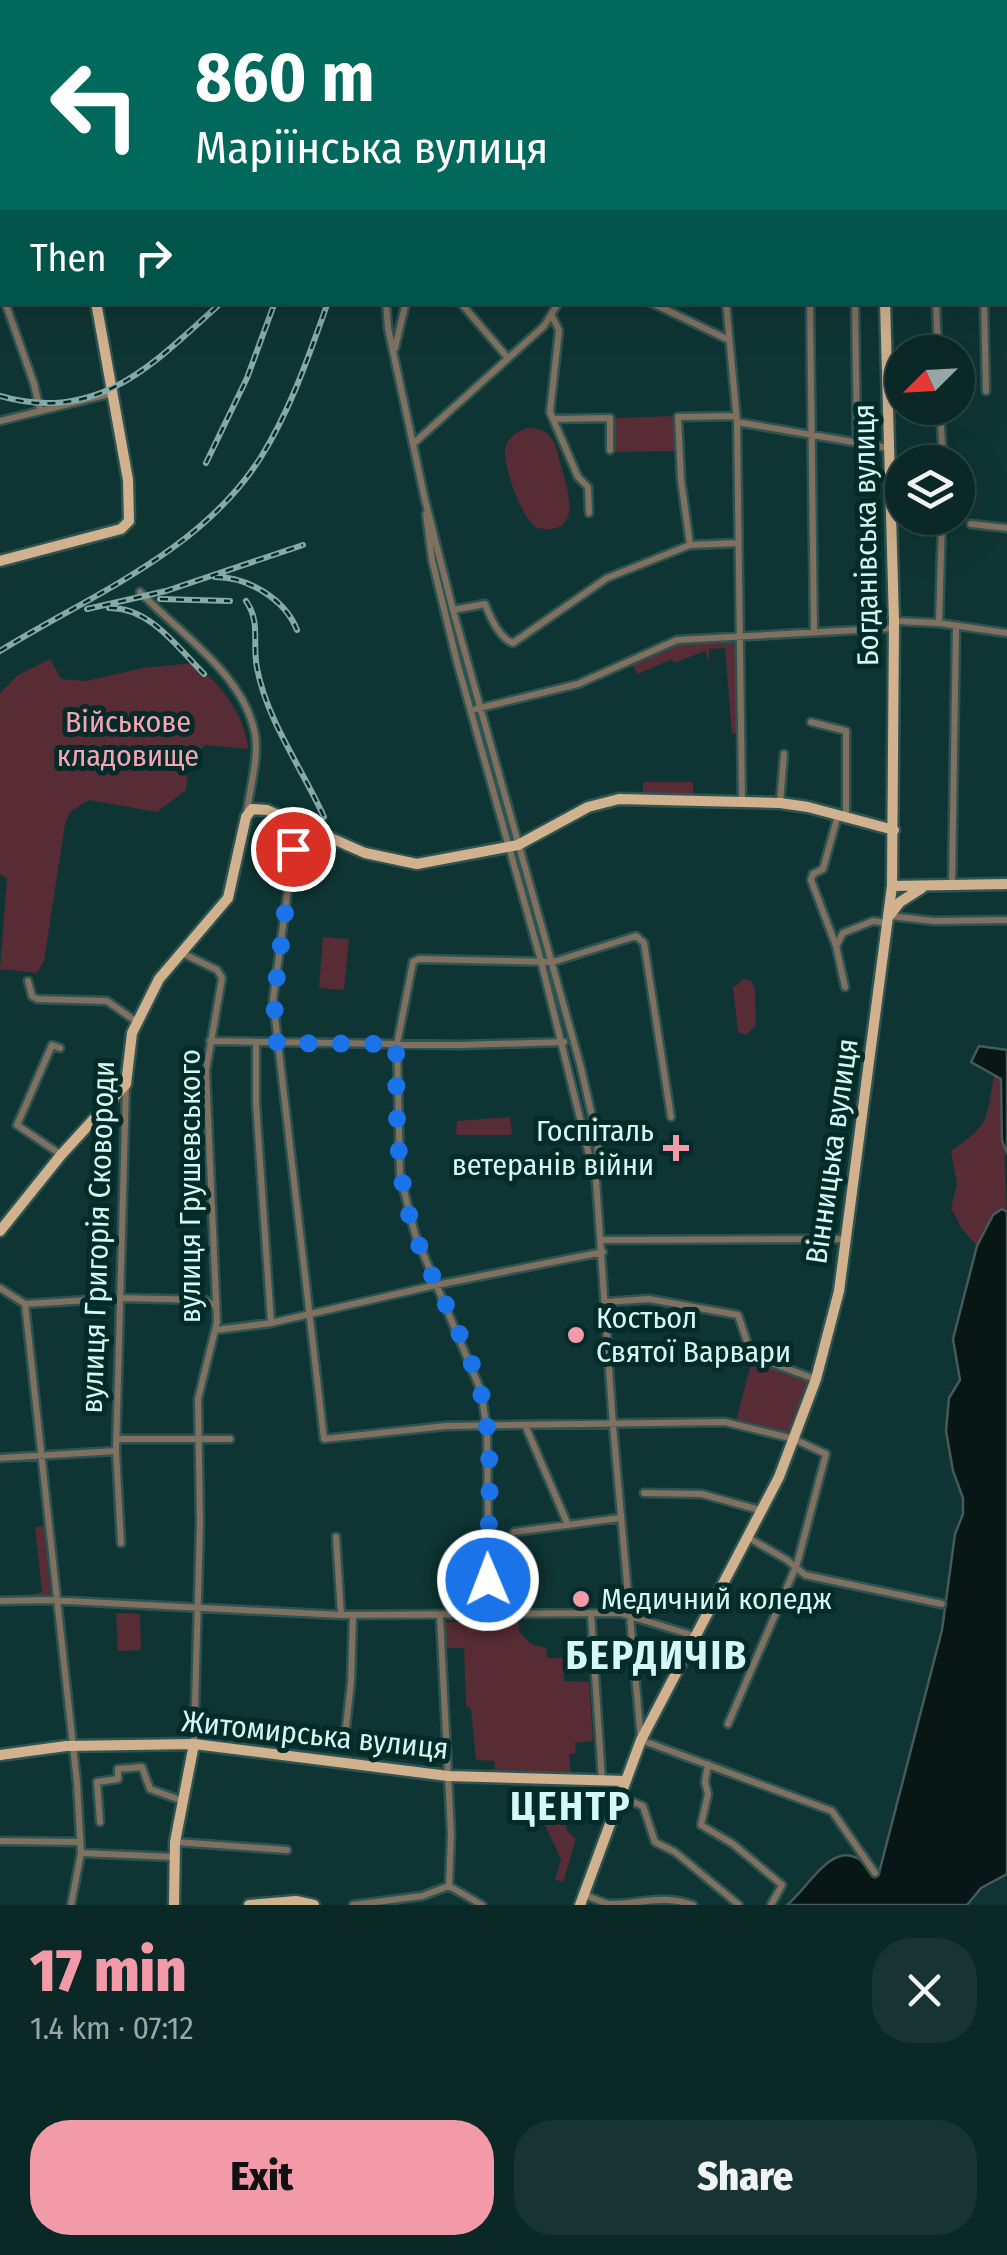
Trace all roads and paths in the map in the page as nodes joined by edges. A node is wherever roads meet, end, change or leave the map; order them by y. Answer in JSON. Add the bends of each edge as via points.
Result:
{"nodes":[{"id":1,"x":6,"y":305,"type":"edge"},
{"id":2,"x":97,"y":305,"type":"edge"},
{"id":3,"x":386,"y":305,"type":"edge"},
{"id":4,"x":405,"y":305,"type":"edge"},
{"id":5,"x":463,"y":305,"type":"edge"},
{"id":6,"x":558,"y":305,"type":"edge"},
{"id":7,"x":656,"y":305,"type":"edge"},
{"id":8,"x":726,"y":305,"type":"edge"},
{"id":9,"x":810,"y":305,"type":"edge"},
{"id":10,"x":854,"y":305,"type":"edge"},
{"id":11,"x":885,"y":305,"type":"edge"},
{"id":12,"x":936,"y":305,"type":"edge"},
{"id":13,"x":984,"y":305,"type":"edge"},
{"id":14,"x":552,"y":316,"type":"junction"},
{"id":15,"x":937,"y":335,"type":"edge"},
{"id":16,"x":730,"y":340,"type":"junction"},
{"id":17,"x":393,"y":354,"type":"junction"},
{"id":18,"x":508,"y":358,"type":"junction"},
{"id":19,"x":986,"y":391,"type":"dead end"},
{"id":20,"x":112,"y":393,"type":"junction"},
{"id":21,"x":40,"y":410,"type":"junction"},
{"id":22,"x":553,"y":419,"type":"junction"},
{"id":23,"x":736,"y":419,"type":"junction"},
{"id":24,"x":0,"y":420,"type":"edge"},
{"id":25,"x":814,"y":436,"type":"junction"},
{"id":26,"x":856,"y":443,"type":"junction"},
{"id":27,"x":412,"y":444,"type":"junction"},
{"id":28,"x":891,"y":445,"type":"edge"},
{"id":29,"x":885,"y":448,"type":"edge"},
{"id":30,"x":610,"y":450,"type":"dead end"},
{"id":31,"x":425,"y":500,"type":"junction"},
{"id":32,"x":589,"y":513,"type":"dead end"},
{"id":33,"x":975,"y":524,"type":"edge"},
{"id":34,"x":1007,"y":528,"type":"edge"},
{"id":35,"x":892,"y":535,"type":"edge"},
{"id":36,"x":942,"y":535,"type":"edge"},
{"id":37,"x":738,"y":543,"type":"junction"},
{"id":38,"x":690,"y":545,"type":"junction"},
{"id":39,"x":0,"y":560,"type":"edge"},
{"id":40,"x":140,"y":592,"type":"dead end"},
{"id":41,"x":452,"y":610,"type":"junction"},
{"id":42,"x":939,"y":623,"type":"junction"},
{"id":43,"x":894,"y":625,"type":"junction"},
{"id":44,"x":956,"y":626,"type":"junction"},
{"id":45,"x":814,"y":632,"type":"junction"},
{"id":46,"x":1007,"y":633,"type":"edge"},
{"id":47,"x":738,"y":636,"type":"junction"},
{"id":48,"x":475,"y":710,"type":"junction"},
{"id":49,"x":810,"y":722,"type":"dead end"},
{"id":50,"x":784,"y":754,"type":"dead end"},
{"id":51,"x":250,"y":791,"type":"junction"},
{"id":52,"x":742,"y":801,"type":"junction"},
{"id":53,"x":780,"y":803,"type":"junction"},
{"id":54,"x":266,"y":810,"type":"junction"},
{"id":55,"x":842,"y":816,"type":"junction"},
{"id":56,"x":246,"y":818,"type":"junction"},
{"id":57,"x":296,"y":822,"type":"junction"},
{"id":58,"x":894,"y":830,"type":"junction"},
{"id":59,"x":513,"y":846,"type":"junction"},
{"id":60,"x":893,"y":873,"type":"junction"},
{"id":61,"x":1007,"y":884,"type":"edge"},
{"id":62,"x":952,"y":886,"type":"junction"},
{"id":63,"x":892,"y":890,"type":"junction"},
{"id":64,"x":907,"y":891,"type":"junction"},
{"id":65,"x":889,"y":919,"type":"junction"},
{"id":66,"x":1007,"y":920,"type":"edge"},
{"id":67,"x":836,"y":946,"type":"junction"},
{"id":68,"x":179,"y":952,"type":"junction"},
{"id":69,"x":541,"y":961,"type":"junction"},
{"id":70,"x":553,"y":962,"type":"junction"},
{"id":71,"x":28,"y":981,"type":"dead end"},
{"id":72,"x":846,"y":987,"type":"dead end"},
{"id":73,"x":137,"y":1022,"type":"junction"},
{"id":74,"x":210,"y":1041,"type":"junction"},
{"id":75,"x":256,"y":1042,"type":"junction"},
{"id":76,"x":562,"y":1042,"type":"junction"},
{"id":77,"x":574,"y":1042,"type":"junction"},
{"id":78,"x":277,"y":1043,"type":"junction"},
{"id":79,"x":396,"y":1044,"type":"junction"},
{"id":80,"x":60,"y":1048,"type":"dead end"},
{"id":81,"x":126,"y":1084,"type":"junction"},
{"id":82,"x":671,"y":1117,"type":"dead end"},
{"id":83,"x":61,"y":1155,"type":"junction"},
{"id":84,"x":596,"y":1180,"type":"junction"},
{"id":85,"x":0,"y":1231,"type":"edge"},
{"id":86,"x":846,"y":1239,"type":"junction"},
{"id":87,"x":602,"y":1240,"type":"junction"},
{"id":88,"x":602,"y":1252,"type":"junction"},
{"id":89,"x":436,"y":1285,"type":"junction"},
{"id":90,"x":0,"y":1288,"type":"edge"},
{"id":91,"x":120,"y":1298,"type":"junction"},
{"id":92,"x":606,"y":1302,"type":"junction"},
{"id":93,"x":24,"y":1304,"type":"junction"},
{"id":94,"x":215,"y":1306,"type":"junction"},
{"id":95,"x":310,"y":1314,"type":"junction"},
{"id":96,"x":271,"y":1324,"type":"junction"},
{"id":97,"x":216,"y":1330,"type":"junction"},
{"id":98,"x":816,"y":1379,"type":"junction"},
{"id":99,"x":486,"y":1425,"type":"junction"},
{"id":100,"x":526,"y":1425,"type":"junction"},
{"id":101,"x":612,"y":1426,"type":"junction"},
{"id":102,"x":117,"y":1438,"type":"junction"},
{"id":103,"x":198,"y":1438,"type":"junction"},
{"id":104,"x":230,"y":1439,"type":"dead end"},
{"id":105,"x":794,"y":1439,"type":"junction"},
{"id":106,"x":116,"y":1451,"type":"junction"},
{"id":107,"x":41,"y":1456,"type":"junction"},
{"id":108,"x":0,"y":1458,"type":"edge"},
{"id":109,"x":644,"y":1493,"type":"dead end"},
{"id":110,"x":764,"y":1511,"type":"junction"},
{"id":111,"x":620,"y":1518,"type":"junction"},
{"id":112,"x":568,"y":1524,"type":"junction"},
{"id":113,"x":514,"y":1532,"type":"dead end"},
{"id":114,"x":336,"y":1537,"type":"dead end"},
{"id":115,"x":749,"y":1538,"type":"junction"},
{"id":116,"x":120,"y":1543,"type":"dead end"},
{"id":117,"x":796,"y":1568,"type":"junction"},
{"id":118,"x":0,"y":1601,"type":"edge"},
{"id":119,"x":55,"y":1601,"type":"junction"},
{"id":120,"x":942,"y":1604,"type":"dead end"},
{"id":121,"x":198,"y":1606,"type":"junction"},
{"id":122,"x":592,"y":1614,"type":"junction"},
{"id":123,"x":341,"y":1615,"type":"junction"},
{"id":124,"x":353,"y":1615,"type":"junction"},
{"id":125,"x":489,"y":1615,"type":"junction"},
{"id":126,"x":630,"y":1615,"type":"junction"},
{"id":127,"x":440,"y":1616,"type":"junction"},
{"id":128,"x":695,"y":1636,"type":"junction"},
{"id":129,"x":728,"y":1724,"type":"dead end"},
{"id":130,"x":642,"y":1740,"type":"junction"},
{"id":131,"x":194,"y":1744,"type":"junction"},
{"id":132,"x":344,"y":1746,"type":"dead end"},
{"id":133,"x":71,"y":1748,"type":"junction"},
{"id":134,"x":0,"y":1757,"type":"edge"},
{"id":135,"x":708,"y":1764,"type":"junction"},
{"id":136,"x":448,"y":1776,"type":"junction"},
{"id":137,"x":602,"y":1780,"type":"junction"},
{"id":138,"x":626,"y":1781,"type":"junction"},
{"id":139,"x":620,"y":1797,"type":"junction"},
{"id":140,"x":183,"y":1801,"type":"junction"},
{"id":141,"x":100,"y":1822,"type":"dead end"},
{"id":142,"x":0,"y":1841,"type":"edge"},
{"id":143,"x":80,"y":1842,"type":"junction"},
{"id":144,"x":175,"y":1842,"type":"junction"},
{"id":145,"x":287,"y":1850,"type":"dead end"},
{"id":146,"x":81,"y":1854,"type":"junction"},
{"id":147,"x":174,"y":1857,"type":"junction"},
{"id":148,"x":875,"y":1873,"type":"dead end"},
{"id":149,"x":449,"y":1886,"type":"junction"},
{"id":150,"x":583,"y":1900,"type":"edge"},
{"id":151,"x":172,"y":1903,"type":"edge"},
{"id":152,"x":302,"y":1904,"type":"edge"},
{"id":153,"x":71,"y":1905,"type":"edge"},
{"id":154,"x":249,"y":1905,"type":"edge"},
{"id":155,"x":314,"y":1905,"type":"edge"},
{"id":156,"x":353,"y":1905,"type":"edge"},
{"id":157,"x":482,"y":1905,"type":"edge"},
{"id":158,"x":692,"y":1905,"type":"edge"},
{"id":159,"x":739,"y":1905,"type":"edge"},
{"id":160,"x":771,"y":1905,"type":"edge"}],
"edges":[{"from":1,"to":21,"type":"street"},
{"from":2,"to":20,"type":"main road"},
{"from":3,"to":17,"type":"street"},
{"from":4,"to":17,"type":"street"},
{"from":5,"to":18,"type":"street"},
{"from":6,"to":14,"type":"street"},
{"from":7,"to":16,"type":"street"},
{"from":8,"to":16,"type":"street"},
{"from":9,"to":25,"type":"street"},
{"from":10,"to":26,"type":"street"},
{"from":11,"to":28,"type":"main road","name":"Богданівська вулиця"},
{"from":12,"to":15,"type":"street"},
{"from":13,"to":19,"type":"street"},
{"from":14,"to":18,"type":"street"},
{"from":14,"to":22,"type":"street","via":[[560,330]]},
{"from":16,"to":23,"type":"street"},
{"from":17,"to":27,"type":"street"},
{"from":18,"to":27,"type":"street"},
{"from":20,"to":21,"type":"street"},
{"from":20,"to":39,"type":"main road","via":[[127,524]]},
{"from":21,"to":24,"type":"street"},
{"from":22,"to":30,"type":"street","via":[[610,418]]},
{"from":22,"to":32,"type":"street","via":[[588,487]]},
{"from":23,"to":25,"type":"street"},
{"from":23,"to":37,"type":"street"},
{"from":23,"to":38,"type":"street","via":[[678,417]]},
{"from":25,"to":26,"type":"street"},
{"from":25,"to":45,"type":"street"},
{"from":26,"to":29,"type":"street"},
{"from":27,"to":31,"type":"street"},
{"from":31,"to":41,"type":"street"},
{"from":31,"to":48,"type":"street","via":[[432,560]]},
{"from":33,"to":34,"type":"street"},
{"from":35,"to":43,"type":"main road","name":"Богданівська вулиця"},
{"from":36,"to":42,"type":"street"},
{"from":37,"to":38,"type":"street"},
{"from":37,"to":47,"type":"street"},
{"from":38,"to":41,"type":"street","via":[[607,578],[513,643],[485,604]]},
{"from":40,"to":51,"type":"street","name":"вулиця Григорія Сковороди","via":[[220,665],[244,705],[256,738]]},
{"from":41,"to":48,"type":"street"},
{"from":42,"to":43,"type":"street"},
{"from":42,"to":44,"type":"street"},
{"from":43,"to":45,"type":"street"},
{"from":43,"to":58,"type":"main road","name":"Богданівська вулиця"},
{"from":44,"to":46,"type":"street"},
{"from":44,"to":62,"type":"street"},
{"from":45,"to":47,"type":"street"},
{"from":47,"to":48,"type":"street","via":[[677,640],[578,684]]},
{"from":47,"to":52,"type":"street"},
{"from":48,"to":59,"type":"street"},
{"from":49,"to":55,"type":"street","via":[[846,731]]},
{"from":50,"to":53,"type":"street"},
{"from":51,"to":54,"type":"street"},
{"from":51,"to":56,"type":"street","name":"вулиця Григорія Сковороди"},
{"from":52,"to":53,"type":"main road"},
{"from":52,"to":59,"type":"main road","via":[[604,801]]},
{"from":53,"to":55,"type":"main road"},
{"from":54,"to":56,"type":"main road","via":[[254,809]]},
{"from":54,"to":57,"type":"main road"},
{"from":55,"to":58,"type":"main road"},
{"from":55,"to":67,"type":"street","via":[[823,869],[810,880]]},
{"from":56,"to":68,"type":"main road","name":"вулиця Григорія Сковороди","via":[[228,898]]},
{"from":57,"to":59,"type":"main road","via":[[402,862]]},
{"from":57,"to":78,"type":"street","via":[[274,1000]]},
{"from":58,"to":60,"type":"main road","name":"Богданівська вулиця"},
{"from":59,"to":69,"type":"street"},
{"from":59,"to":70,"type":"street"},
{"from":60,"to":63,"type":"main road","name":"Богданівська вулиця"},
{"from":60,"to":64,"type":"main road"},
{"from":61,"to":62,"type":"main road"},
{"from":62,"to":64,"type":"main road"},
{"from":63,"to":64,"type":"main road"},
{"from":63,"to":65,"type":"main road","name":"Вінницька вулиця"},
{"from":64,"to":65,"type":"main road"},
{"from":65,"to":66,"type":"street"},
{"from":65,"to":67,"type":"street","via":[[843,933]]},
{"from":65,"to":86,"type":"main road","name":"Вінницька вулиця"},
{"from":67,"to":72,"type":"street"},
{"from":68,"to":73,"type":"main road","name":"вулиця Григорія Сковороди"},
{"from":68,"to":74,"type":"street","name":"вулиця Грушевського","via":[[222,978]]},
{"from":69,"to":70,"type":"street"},
{"from":69,"to":76,"type":"street"},
{"from":69,"to":79,"type":"street","via":[[415,960]]},
{"from":70,"to":77,"type":"street"},
{"from":70,"to":82,"type":"street","via":[[640,938]]},
{"from":71,"to":73,"type":"street","via":[[37,998],[107,1001]]},
{"from":73,"to":81,"type":"main road","name":"вулиця Григорія Сковороди"},
{"from":74,"to":75,"type":"street"},
{"from":74,"to":94,"type":"street","name":"вулиця Грушевського"},
{"from":75,"to":78,"type":"street"},
{"from":75,"to":96,"type":"street"},
{"from":76,"to":77,"type":"street"},
{"from":76,"to":79,"type":"street"},
{"from":76,"to":84,"type":"street"},
{"from":77,"to":84,"type":"street","via":[[598,1142]]},
{"from":78,"to":79,"type":"street"},
{"from":78,"to":95,"type":"street"},
{"from":79,"to":89,"type":"street","via":[[400,1175]]},
{"from":80,"to":83,"type":"street","via":[[52,1045],[17,1125]]},
{"from":81,"to":83,"type":"main road"},
{"from":81,"to":91,"type":"street","name":"вулиця Григорія Сковороди"},
{"from":83,"to":85,"type":"main road"},
{"from":84,"to":87,"type":"street"},
{"from":86,"to":87,"type":"street"},
{"from":86,"to":98,"type":"main road","name":"Вінницька вулиця"},
{"from":87,"to":88,"type":"street"},
{"from":88,"to":89,"type":"street"},
{"from":88,"to":92,"type":"street"},
{"from":89,"to":95,"type":"street"},
{"from":89,"to":99,"type":"street","via":[[470,1360]]},
{"from":90,"to":93,"type":"street"},
{"from":91,"to":93,"type":"street"},
{"from":91,"to":94,"type":"street","via":[[205,1300]]},
{"from":91,"to":102,"type":"street","name":"вулиця Григорія Сковороди"},
{"from":92,"to":98,"type":"street","via":[[649,1299],[738,1315],[752,1356]]},
{"from":92,"to":101,"type":"street"},
{"from":93,"to":107,"type":"street"},
{"from":94,"to":97,"type":"street","name":"вулиця Грушевського"},
{"from":95,"to":96,"type":"street"},
{"from":95,"to":99,"type":"street","via":[[324,1439]]},
{"from":96,"to":97,"type":"street"},
{"from":97,"to":103,"type":"street","name":"вулиця Грушевського","via":[[198,1399]]},
{"from":98,"to":105,"type":"main road","name":"Вінницька вулиця"},
{"from":99,"to":100,"type":"street"},
{"from":99,"to":125,"type":"street"},
{"from":100,"to":101,"type":"street"},
{"from":100,"to":112,"type":"street"},
{"from":101,"to":105,"type":"street","via":[[725,1422]]},
{"from":101,"to":111,"type":"street"},
{"from":102,"to":103,"type":"street"},
{"from":102,"to":106,"type":"street","name":"вулиця Григорія Сковороди"},
{"from":103,"to":104,"type":"street"},
{"from":103,"to":121,"type":"street","name":"вулиця Грушевського"},
{"from":105,"to":110,"type":"main road","name":"Вінницька вулиця"},
{"from":105,"to":117,"type":"street","via":[[826,1454]]},
{"from":106,"to":107,"type":"street"},
{"from":106,"to":116,"type":"street","name":"вулиця Григорія Сковороди"},
{"from":107,"to":108,"type":"street"},
{"from":107,"to":119,"type":"street"},
{"from":109,"to":110,"type":"street","via":[[702,1494]]},
{"from":110,"to":115,"type":"main road","name":"Вінницька вулиця"},
{"from":111,"to":112,"type":"street"},
{"from":111,"to":126,"type":"street"},
{"from":112,"to":113,"type":"street"},
{"from":114,"to":123,"type":"street"},
{"from":115,"to":117,"type":"street"},
{"from":115,"to":128,"type":"main road","name":"Вінницька вулиця"},
{"from":117,"to":120,"type":"street"},
{"from":117,"to":129,"type":"street"},
{"from":118,"to":119,"type":"street"},
{"from":119,"to":121,"type":"street"},
{"from":119,"to":133,"type":"street"},
{"from":121,"to":123,"type":"street"},
{"from":121,"to":131,"type":"street","name":"вулиця Грушевського"},
{"from":122,"to":125,"type":"street"},
{"from":122,"to":126,"type":"street"},
{"from":122,"to":137,"type":"street"},
{"from":123,"to":124,"type":"street"},
{"from":124,"to":127,"type":"street"},
{"from":124,"to":132,"type":"street"},
{"from":125,"to":127,"type":"street"},
{"from":126,"to":128,"type":"street"},
{"from":126,"to":130,"type":"street"},
{"from":127,"to":136,"type":"street"},
{"from":128,"to":130,"type":"main road","name":"Вінницька вулиця"},
{"from":130,"to":135,"type":"street"},
{"from":130,"to":138,"type":"main road","name":"Вінницька вулиця"},
{"from":131,"to":133,"type":"main road","name":"Житомирська вулиця"},
{"from":131,"to":136,"type":"main road","name":"Житомирська вулиця"},
{"from":131,"to":140,"type":"main road"},
{"from":133,"to":134,"type":"main road","name":"Житомирська вулиця"},
{"from":133,"to":143,"type":"street"},
{"from":135,"to":148,"type":"street","via":[[832,1811]]},
{"from":135,"to":160,"type":"street","via":[[701,1824],[782,1885]]},
{"from":136,"to":137,"type":"main road","name":"Житомирська вулиця"},
{"from":136,"to":149,"type":"street"},
{"from":137,"to":138,"type":"main road","name":"Житомирська вулиця"},
{"from":138,"to":139,"type":"main road","name":"Вінницька вулиця"},
{"from":139,"to":150,"type":"main road","name":"Вінницька вулиця"},
{"from":139,"to":159,"type":"street","via":[[643,1806],[655,1842]]},
{"from":140,"to":141,"type":"street","via":[[150,1789],[142,1767],[118,1769],[118,1780],[96,1782]]},
{"from":140,"to":144,"type":"main road"},
{"from":142,"to":143,"type":"street"},
{"from":143,"to":146,"type":"street"},
{"from":144,"to":145,"type":"street"},
{"from":144,"to":147,"type":"main road"},
{"from":146,"to":147,"type":"street"},
{"from":146,"to":153,"type":"street"},
{"from":147,"to":151,"type":"main road"},
{"from":149,"to":156,"type":"street"},
{"from":149,"to":157,"type":"street"},
{"from":150,"to":158,"type":"street","via":[[634,1904],[660,1898]]},
{"from":152,"to":154,"type":"main road"},
{"from":152,"to":155,"type":"main road"}]}
